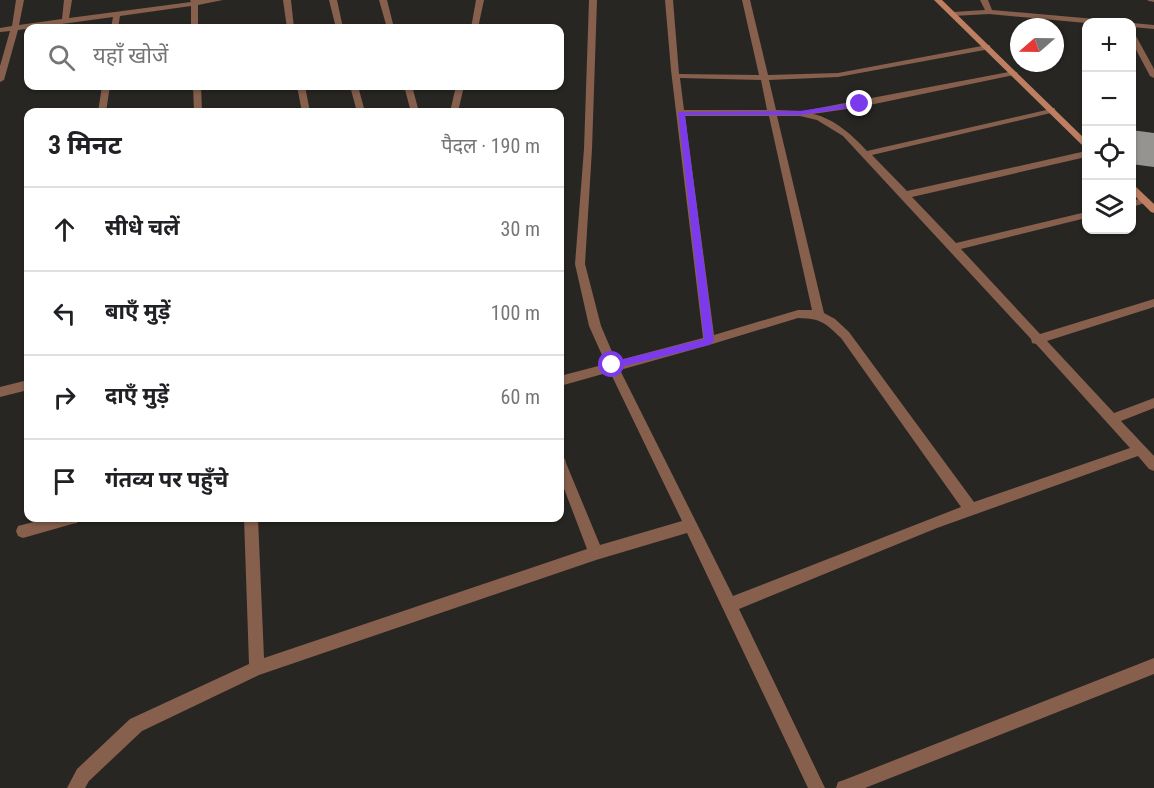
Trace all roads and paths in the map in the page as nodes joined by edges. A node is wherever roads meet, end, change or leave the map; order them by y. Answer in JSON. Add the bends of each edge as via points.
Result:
{"nodes":[{"id":1,"x":20,"y":0,"type":"edge"},
{"id":2,"x":68,"y":0,"type":"edge"},
{"id":3,"x":219,"y":0,"type":"edge"},
{"id":4,"x":287,"y":0,"type":"edge"},
{"id":5,"x":333,"y":0,"type":"edge"},
{"id":6,"x":382,"y":0,"type":"edge"},
{"id":7,"x":480,"y":0,"type":"edge"},
{"id":8,"x":593,"y":0,"type":"edge"},
{"id":9,"x":669,"y":0,"type":"edge"},
{"id":10,"x":746,"y":0,"type":"edge"},
{"id":11,"x":938,"y":0,"type":"edge"},
{"id":12,"x":984,"y":0,"type":"edge"},
{"id":13,"x":194,"y":2,"type":"edge"},
{"id":14,"x":989,"y":12,"type":"junction"},
{"id":15,"x":117,"y":14,"type":"junction"},
{"id":16,"x":953,"y":14,"type":"junction"},
{"id":17,"x":1082,"y":20,"type":"edge"},
{"id":18,"x":64,"y":21,"type":"junction"},
{"id":19,"x":43,"y":24,"type":"edge"},
{"id":20,"x":116,"y":24,"type":"edge"},
{"id":21,"x":195,"y":24,"type":"edge"},
{"id":22,"x":290,"y":24,"type":"edge"},
{"id":23,"x":339,"y":24,"type":"edge"},
{"id":24,"x":390,"y":24,"type":"edge"},
{"id":25,"x":475,"y":24,"type":"edge"},
{"id":26,"x":1136,"y":25,"type":"edge"},
{"id":27,"x":24,"y":27,"type":"edge"},
{"id":28,"x":1154,"y":27,"type":"edge"},
{"id":29,"x":15,"y":28,"type":"junction"},
{"id":30,"x":0,"y":30,"type":"edge"},
{"id":31,"x":1136,"y":45,"type":"edge"},
{"id":32,"x":987,"y":47,"type":"junction"},
{"id":33,"x":1014,"y":73,"type":"junction"},
{"id":34,"x":676,"y":76,"type":"junction"},
{"id":35,"x":1154,"y":76,"type":"edge"},
{"id":36,"x":765,"y":78,"type":"junction"},
{"id":37,"x":0,"y":80,"type":"edge"},
{"id":38,"x":105,"y":90,"type":"edge"},
{"id":39,"x":197,"y":90,"type":"edge"},
{"id":40,"x":302,"y":90,"type":"edge"},
{"id":41,"x":355,"y":90,"type":"edge"},
{"id":42,"x":409,"y":90,"type":"edge"},
{"id":43,"x":459,"y":90,"type":"edge"},
{"id":44,"x":103,"y":108,"type":"edge"},
{"id":45,"x":198,"y":108,"type":"edge"},
{"id":46,"x":305,"y":108,"type":"edge"},
{"id":47,"x":360,"y":108,"type":"edge"},
{"id":48,"x":414,"y":108,"type":"edge"},
{"id":49,"x":455,"y":108,"type":"edge"},
{"id":50,"x":1052,"y":110,"type":"junction"},
{"id":51,"x":773,"y":112,"type":"junction"},
{"id":52,"x":681,"y":113,"type":"junction"},
{"id":53,"x":800,"y":113,"type":"junction"},
{"id":54,"x":1082,"y":140,"type":"edge"},
{"id":55,"x":866,"y":154,"type":"junction"},
{"id":56,"x":1082,"y":155,"type":"edge"},
{"id":57,"x":1136,"y":193,"type":"edge"},
{"id":58,"x":905,"y":195,"type":"junction"},
{"id":59,"x":1144,"y":200,"type":"junction"},
{"id":60,"x":1136,"y":202,"type":"edge"},
{"id":61,"x":1154,"y":210,"type":"edge"},
{"id":62,"x":1082,"y":216,"type":"edge"},
{"id":63,"x":952,"y":248,"type":"junction"},
{"id":64,"x":1154,"y":303,"type":"edge"},
{"id":65,"x":819,"y":315,"type":"junction"},
{"id":66,"x":1036,"y":340,"type":"junction"},
{"id":67,"x":709,"y":341,"type":"junction"},
{"id":68,"x":612,"y":365,"type":"junction"},
{"id":69,"x":564,"y":380,"type":"edge"},
{"id":70,"x":24,"y":386,"type":"edge"},
{"id":71,"x":0,"y":392,"type":"edge"},
{"id":72,"x":1154,"y":403,"type":"edge"},
{"id":73,"x":1111,"y":418,"type":"junction"},
{"id":74,"x":1140,"y":450,"type":"junction"},
{"id":75,"x":1154,"y":465,"type":"edge"},
{"id":76,"x":564,"y":473,"type":"edge"},
{"id":77,"x":971,"y":510,"type":"junction"},
{"id":78,"x":57,"y":522,"type":"edge"},
{"id":79,"x":251,"y":522,"type":"edge"},
{"id":80,"x":691,"y":525,"type":"junction"},
{"id":81,"x":23,"y":531,"type":"dead end"},
{"id":82,"x":596,"y":553,"type":"junction"},
{"id":83,"x":730,"y":605,"type":"junction"},
{"id":84,"x":1154,"y":666,"type":"edge"},
{"id":85,"x":257,"y":668,"type":"junction"},
{"id":86,"x":75,"y":788,"type":"edge"},
{"id":87,"x":817,"y":788,"type":"edge"},
{"id":88,"x":844,"y":788,"type":"edge"}],
"edges":[{"from":1,"to":29,"type":"street"},
{"from":2,"to":18,"type":"street"},
{"from":3,"to":13,"type":"street"},
{"from":4,"to":22,"type":"street"},
{"from":5,"to":23,"type":"street"},
{"from":6,"to":24,"type":"street"},
{"from":7,"to":25,"type":"street"},
{"from":8,"to":68,"type":"street","via":[[580,264],[595,326]]},
{"from":9,"to":34,"type":"street"},
{"from":10,"to":36,"type":"street"},
{"from":11,"to":16,"type":"street"},
{"from":12,"to":14,"type":"street"},
{"from":13,"to":15,"type":"street"},
{"from":13,"to":21,"type":"street"},
{"from":14,"to":16,"type":"street"},
{"from":14,"to":17,"type":"street"},
{"from":15,"to":18,"type":"street"},
{"from":15,"to":20,"type":"street"},
{"from":16,"to":32,"type":"street"},
{"from":18,"to":19,"type":"street"},
{"from":26,"to":28,"type":"street"},
{"from":27,"to":29,"type":"street"},
{"from":29,"to":30,"type":"street"},
{"from":29,"to":37,"type":"street"},
{"from":31,"to":35,"type":"street"},
{"from":32,"to":33,"type":"street"},
{"from":32,"to":36,"type":"street","via":[[837,75]]},
{"from":33,"to":50,"type":"street"},
{"from":33,"to":53,"type":"street"},
{"from":34,"to":36,"type":"street"},
{"from":34,"to":52,"type":"street"},
{"from":36,"to":51,"type":"street"},
{"from":38,"to":44,"type":"street"},
{"from":39,"to":45,"type":"street"},
{"from":40,"to":46,"type":"street"},
{"from":41,"to":47,"type":"street"},
{"from":42,"to":48,"type":"street"},
{"from":43,"to":49,"type":"street"},
{"from":50,"to":54,"type":"street"},
{"from":50,"to":55,"type":"street"},
{"from":51,"to":52,"type":"street"},
{"from":51,"to":53,"type":"street"},
{"from":51,"to":65,"type":"street"},
{"from":52,"to":67,"type":"street"},
{"from":53,"to":55,"type":"street","via":[[820,118],[846,134]]},
{"from":55,"to":58,"type":"street"},
{"from":56,"to":58,"type":"street"},
{"from":57,"to":59,"type":"street"},
{"from":58,"to":63,"type":"street"},
{"from":59,"to":60,"type":"street"},
{"from":59,"to":61,"type":"street"},
{"from":62,"to":63,"type":"street"},
{"from":63,"to":66,"type":"street"},
{"from":64,"to":66,"type":"street"},
{"from":65,"to":67,"type":"street","via":[[798,314]]},
{"from":65,"to":77,"type":"street","via":[[845,335]]},
{"from":66,"to":73,"type":"street"},
{"from":67,"to":68,"type":"street"},
{"from":68,"to":69,"type":"street"},
{"from":68,"to":80,"type":"street"},
{"from":70,"to":71,"type":"street"},
{"from":72,"to":73,"type":"street"},
{"from":73,"to":74,"type":"street"},
{"from":74,"to":75,"type":"street"},
{"from":74,"to":77,"type":"street"},
{"from":76,"to":82,"type":"street"},
{"from":77,"to":83,"type":"street"},
{"from":78,"to":81,"type":"street"},
{"from":79,"to":85,"type":"street"},
{"from":80,"to":82,"type":"street"},
{"from":80,"to":83,"type":"street"},
{"from":82,"to":85,"type":"street"},
{"from":83,"to":87,"type":"street"},
{"from":84,"to":88,"type":"street"},
{"from":85,"to":86,"type":"street","via":[[136,725],[83,775]]}]}
